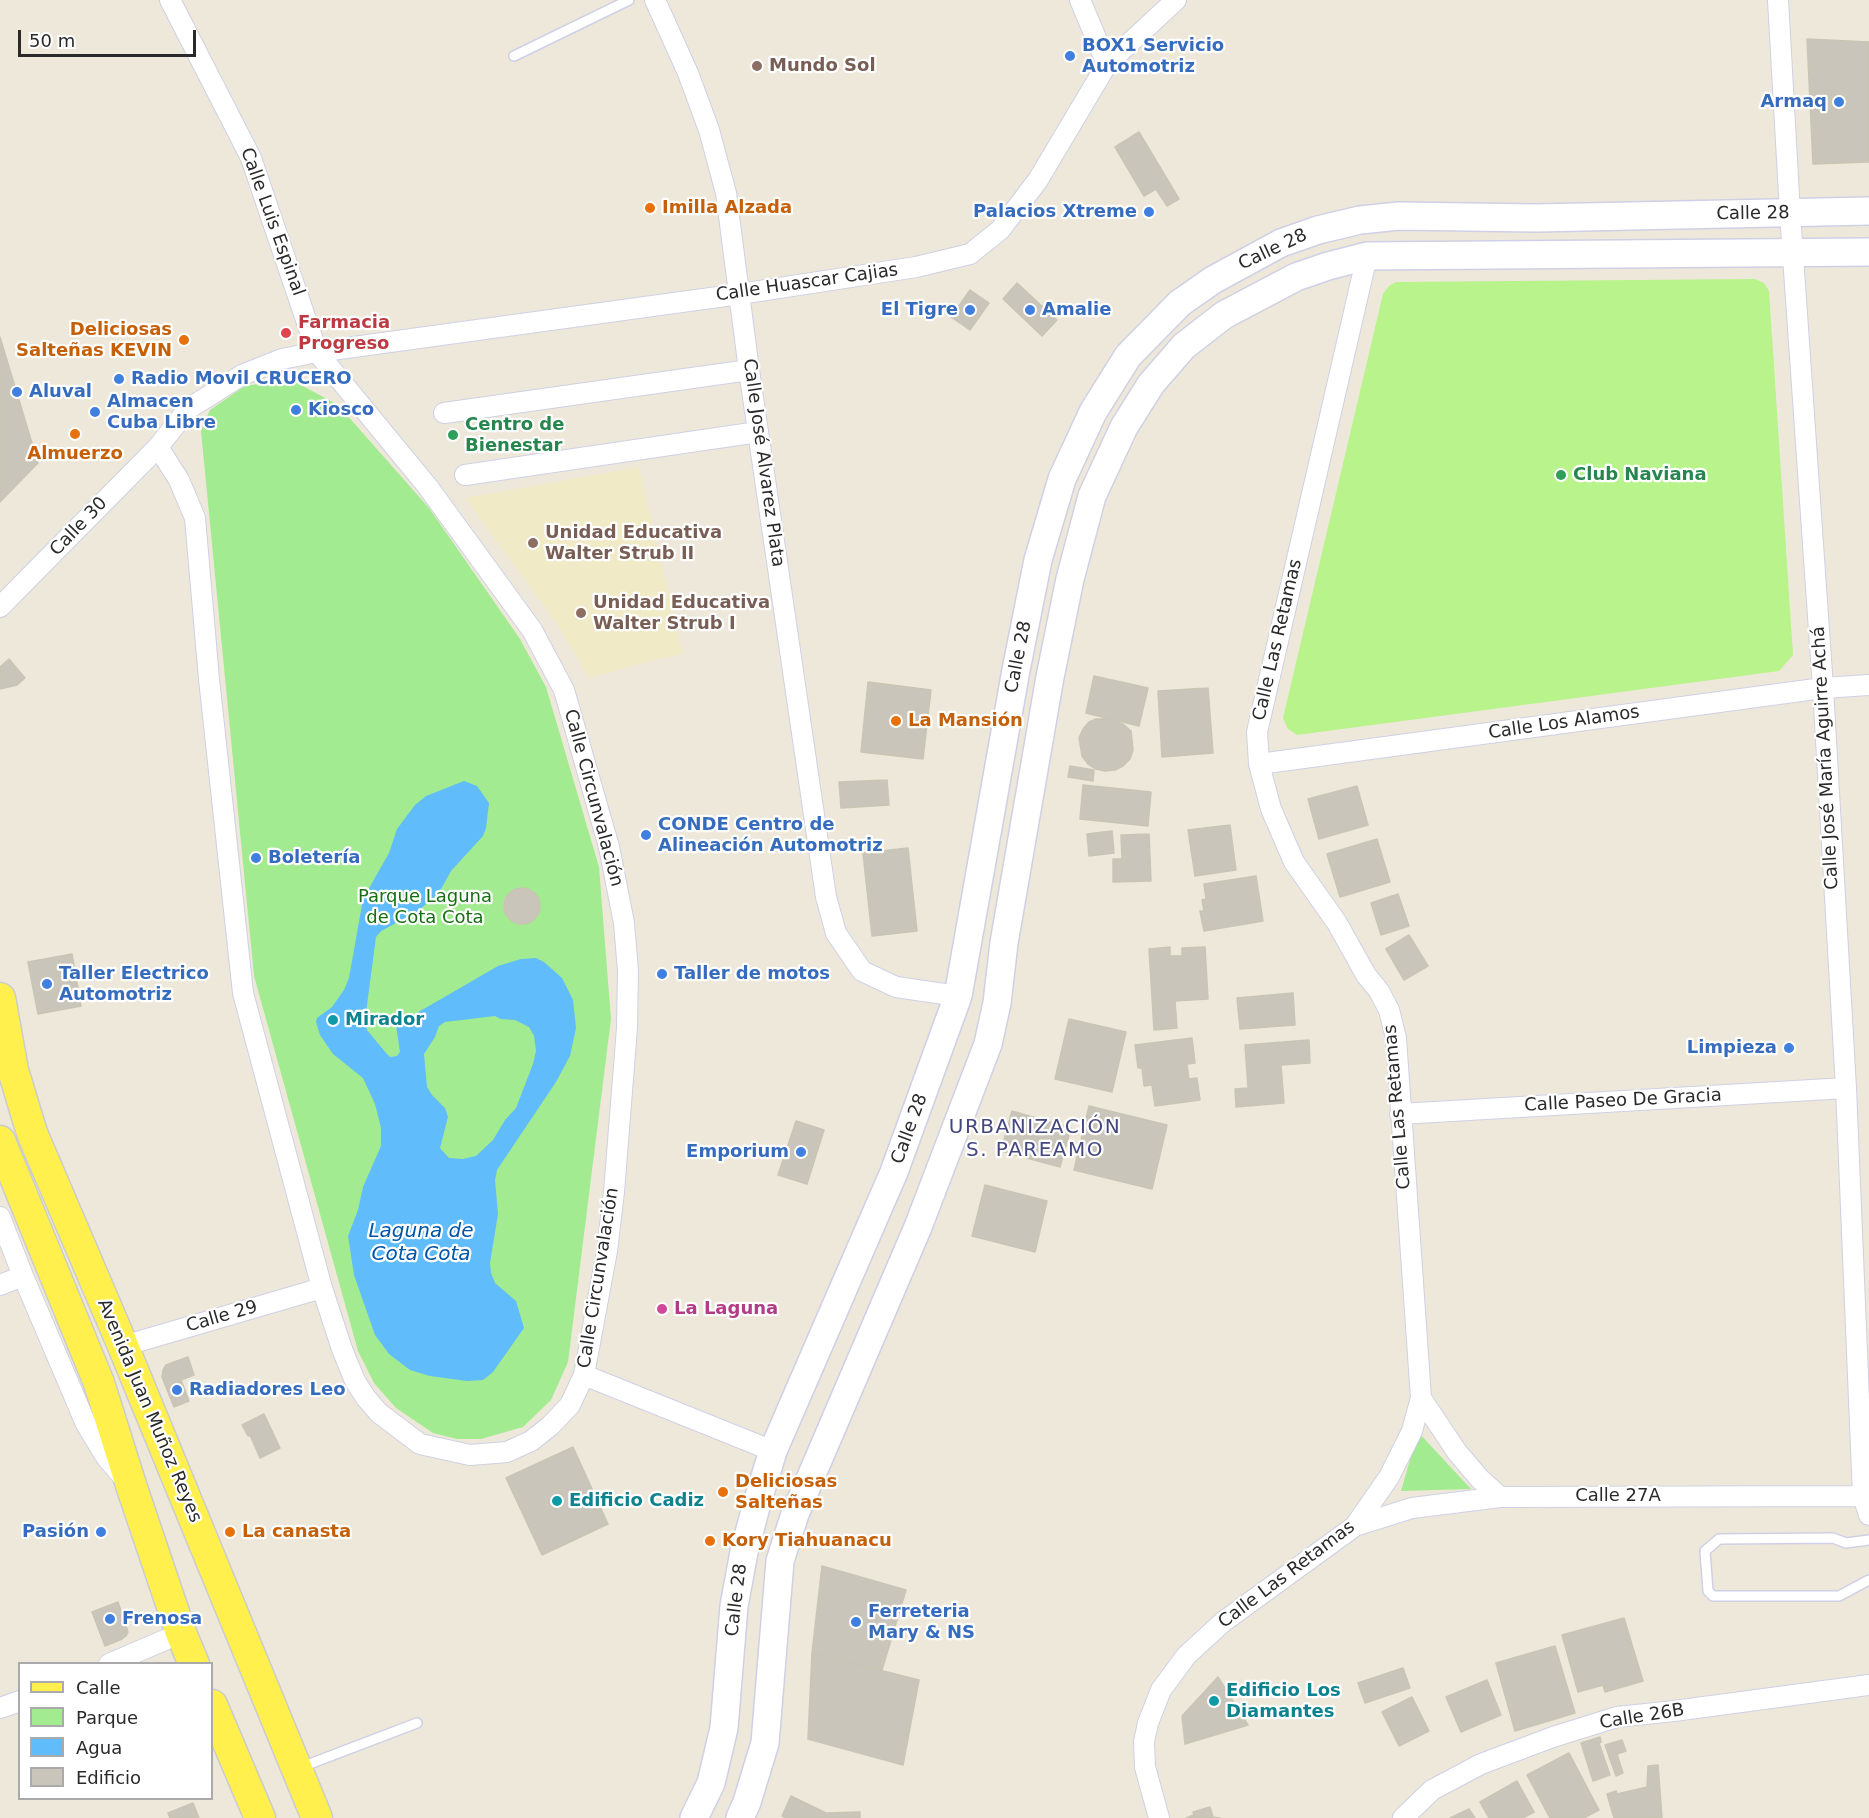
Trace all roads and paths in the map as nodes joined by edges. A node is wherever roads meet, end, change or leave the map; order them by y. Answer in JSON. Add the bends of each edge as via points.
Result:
{"nodes":[{"id":1,"x":170,"y":0,"type":"edge"},
{"id":2,"x":629,"y":0,"type":"edge"},
{"id":3,"x":655,"y":0,"type":"edge"},
{"id":4,"x":1080,"y":0,"type":"edge"},
{"id":5,"x":1176,"y":0,"type":"edge"},
{"id":6,"x":1778,"y":0,"type":"edge"},
{"id":7,"x":514,"y":57,"type":"dead end"},
{"id":8,"x":1107,"y":64,"type":"junction"},
{"id":9,"x":1869,"y":211,"type":"edge"},
{"id":10,"x":1790,"y":213,"type":"junction"},
{"id":11,"x":1536,"y":218,"type":"junction"},
{"id":12,"x":1360,"y":220,"type":"junction"},
{"id":13,"x":1792,"y":252,"type":"junction"},
{"id":14,"x":1869,"y":252,"type":"edge"},
{"id":15,"x":1536,"y":255,"type":"junction"},
{"id":16,"x":1367,"y":256,"type":"junction"},
{"id":17,"x":740,"y":294,"type":"junction"},
{"id":18,"x":317,"y":352,"type":"junction"},
{"id":19,"x":749,"y":370,"type":"junction"},
{"id":20,"x":1093,"y":412,"type":"junction"},
{"id":21,"x":444,"y":413,"type":"dead end"},
{"id":22,"x":1124,"y":427,"type":"junction"},
{"id":23,"x":758,"y":432,"type":"junction"},
{"id":24,"x":158,"y":447,"type":"junction"},
{"id":25,"x":465,"y":475,"type":"dead end"},
{"id":26,"x":0,"y":607,"type":"edge"},
{"id":27,"x":1016,"y":669,"type":"junction"},
{"id":28,"x":1050,"y":677,"type":"junction"},
{"id":29,"x":1869,"y":685,"type":"edge"},
{"id":30,"x":1823,"y":688,"type":"junction"},
{"id":31,"x":1259,"y":764,"type":"junction"},
{"id":32,"x":958,"y":996,"type":"junction"},
{"id":33,"x":0,"y":998,"type":"edge"},
{"id":34,"x":997,"y":1003,"type":"junction"},
{"id":35,"x":1846,"y":1088,"type":"junction"},
{"id":36,"x":1400,"y":1114,"type":"junction"},
{"id":37,"x":0,"y":1141,"type":"edge"},
{"id":38,"x":0,"y":1217,"type":"edge"},
{"id":39,"x":23,"y":1276,"type":"junction"},
{"id":40,"x":0,"y":1285,"type":"edge"},
{"id":41,"x":322,"y":1288,"type":"junction"},
{"id":42,"x":123,"y":1346,"type":"junction"},
{"id":43,"x":584,"y":1375,"type":"junction"},
{"id":44,"x":1422,"y":1398,"type":"junction"},
{"id":45,"x":773,"y":1450,"type":"junction"},
{"id":46,"x":132,"y":1488,"type":"junction"},
{"id":47,"x":1863,"y":1496,"type":"junction"},
{"id":48,"x":1500,"y":1497,"type":"junction"},
{"id":49,"x":757,"y":1503,"type":"junction"},
{"id":50,"x":795,"y":1514,"type":"junction"},
{"id":51,"x":1869,"y":1515,"type":"edge"},
{"id":52,"x":1355,"y":1526,"type":"junction"},
{"id":53,"x":1869,"y":1540,"type":"edge"},
{"id":54,"x":1869,"y":1580,"type":"edge"},
{"id":55,"x":182,"y":1633,"type":"junction"},
{"id":56,"x":114,"y":1662,"type":"edge"},
{"id":57,"x":193,"y":1662,"type":"edge"},
{"id":58,"x":1869,"y":1685,"type":"edge"},
{"id":59,"x":18,"y":1702,"type":"edge"},
{"id":60,"x":213,"y":1707,"type":"edge"},
{"id":61,"x":0,"y":1708,"type":"edge"},
{"id":62,"x":417,"y":1723,"type":"dead end"},
{"id":63,"x":297,"y":1769,"type":"junction"},
{"id":64,"x":260,"y":1818,"type":"edge"},
{"id":65,"x":317,"y":1818,"type":"edge"},
{"id":66,"x":694,"y":1818,"type":"edge"},
{"id":67,"x":740,"y":1818,"type":"edge"},
{"id":68,"x":1159,"y":1818,"type":"edge"},
{"id":69,"x":1403,"y":1818,"type":"edge"}],
"edges":[{"from":1,"to":18,"type":"street","name":"Calle Luis Espinal","via":[[251,158]]},
{"from":2,"to":7,"type":"lane"},
{"from":3,"to":17,"type":"street","name":"Calle José Alvarez Plata","via":[[709,130],[726,193]]},
{"from":4,"to":8,"type":"street"},
{"from":5,"to":8,"type":"street","name":"Calle Huascar Cajias"},
{"from":6,"to":10,"type":"street","name":"Calle José María Aguirre Achá"},
{"from":8,"to":17,"type":"street","name":"Calle Huascar Cajias","via":[[1038,180],[1000,230],[969,254],[916,267]]},
{"from":9,"to":10,"type":"main road","name":"Calle 28"},
{"from":10,"to":11,"type":"main road","name":"Calle 28"},
{"from":10,"to":13,"type":"street","name":"Calle José María Aguirre Achá"},
{"from":11,"to":12,"type":"main road","name":"Calle 28","via":[[1399,216]]},
{"from":11,"to":15,"type":"main road"},
{"from":12,"to":16,"type":"main road"},
{"from":12,"to":20,"type":"main road","name":"Calle 28","via":[[1281,243],[1180,303],[1128,356]]},
{"from":13,"to":14,"type":"main road","name":"Calle 28"},
{"from":13,"to":15,"type":"main road","name":"Calle 28"},
{"from":13,"to":30,"type":"street","name":"Calle José María Aguirre Achá"},
{"from":15,"to":16,"type":"main road","name":"Calle 28"},
{"from":16,"to":22,"type":"main road","name":"Calle 28","via":[[1296,277],[1224,315],[1184,346],[1151,384]]},
{"from":16,"to":31,"type":"street","name":"Calle Las Retamas","via":[[1257,732]]},
{"from":17,"to":18,"type":"street","name":"Calle Huascar Cajias"},
{"from":17,"to":19,"type":"street","name":"Calle José Alvarez Plata"},
{"from":18,"to":24,"type":"street","via":[[282,359],[242,375],[188,409]]},
{"from":18,"to":43,"type":"street","name":"Calle Circunvalación","via":[[428,487],[532,630],[564,690],[609,846],[624,923],[627,1028],[607,1251]]},
{"from":19,"to":21,"type":"street"},
{"from":19,"to":23,"type":"street","name":"Calle José Alvarez Plata"},
{"from":20,"to":22,"type":"main road"},
{"from":20,"to":27,"type":"main road","name":"Calle 28","via":[[1062,479],[1038,560]]},
{"from":22,"to":28,"type":"main road","name":"Calle 28","via":[[1092,496]]},
{"from":23,"to":25,"type":"street"},
{"from":23,"to":32,"type":"street","name":"Calle José Alvarez Plata","via":[[826,897],[836,933],[862,971],[896,987]]},
{"from":24,"to":26,"type":"street","name":"Calle 30"},
{"from":24,"to":41,"type":"street","name":"Calle Circunvalación","via":[[195,518],[243,993]]},
{"from":27,"to":28,"type":"main road"},
{"from":27,"to":32,"type":"main road","name":"Calle 28"},
{"from":28,"to":34,"type":"main road","name":"Calle 28"},
{"from":29,"to":30,"type":"street","name":"Calle Los Alamos"},
{"from":30,"to":31,"type":"street","name":"Calle Los Alamos"},
{"from":30,"to":35,"type":"street","name":"Calle José María Aguirre Achá"},
{"from":31,"to":36,"type":"street","name":"Calle Las Retamas","via":[[1271,809],[1294,862],[1337,923],[1389,1010],[1396,1038]]},
{"from":32,"to":34,"type":"main road"},
{"from":32,"to":45,"type":"main road","name":"Calle 28","via":[[894,1172]]},
{"from":33,"to":42,"type":"main road","name":"Avenida Juan Muñoz Reyes","via":[[13,1070],[32,1133]]},
{"from":34,"to":50,"type":"main road","name":"Calle 28","via":[[988,1044],[918,1227]]},
{"from":35,"to":36,"type":"street","name":"Calle Paseo De Gracia"},
{"from":35,"to":47,"type":"street","name":"Calle José María Aguirre Achá"},
{"from":36,"to":44,"type":"street","name":"Calle Las Retamas"},
{"from":37,"to":46,"type":"main road","name":"Avenida Juan Muñoz Reyes","via":[[99,1383]]},
{"from":38,"to":39,"type":"street"},
{"from":39,"to":40,"type":"street"},
{"from":39,"to":46,"type":"street","via":[[86,1424],[106,1457]]},
{"from":41,"to":42,"type":"street","name":"Calle 29"},
{"from":41,"to":43,"type":"street","name":"Calle Circunvalación","via":[[355,1381],[379,1413],[420,1444],[470,1455],[507,1452],[531,1442],[570,1405]]},
{"from":42,"to":63,"type":"main road","name":"Avenida Juan Muñoz Reyes"},
{"from":43,"to":45,"type":"street"},
{"from":44,"to":48,"type":"street","via":[[1457,1452]]},
{"from":44,"to":52,"type":"street","name":"Calle Las Retamas","via":[[1412,1431],[1389,1477]]},
{"from":45,"to":49,"type":"main road","name":"Calle 28"},
{"from":46,"to":55,"type":"main road","name":"Avenida Juan Muñoz Reyes"},
{"from":47,"to":48,"type":"street","name":"Calle 27A"},
{"from":47,"to":51,"type":"street","name":"Calle José María Aguirre Achá"},
{"from":48,"to":52,"type":"street","name":"Calle 27A","via":[[1412,1508]]},
{"from":49,"to":50,"type":"main road"},
{"from":49,"to":66,"type":"main road","name":"Calle 28","via":[[734,1606],[724,1728],[711,1783]]},
{"from":50,"to":67,"type":"main road","name":"Calle 28","via":[[780,1561],[765,1743]]},
{"from":52,"to":68,"type":"street","name":"Calle Las Retamas","via":[[1223,1622],[1186,1656],[1161,1690],[1144,1742],[1145,1767]]},
{"from":53,"to":54,"type":"lane","via":[[1846,1543],[1833,1538],[1719,1539],[1705,1551],[1708,1590],[1713,1596],[1839,1596]]},
{"from":55,"to":56,"type":"street"},
{"from":55,"to":57,"type":"main road","name":"Avenida Juan Muñoz Reyes"},
{"from":58,"to":69,"type":"street","name":"Calle 26B","via":[[1617,1717],[1481,1764],[1432,1790]]},
{"from":59,"to":61,"type":"street"},
{"from":60,"to":64,"type":"main road"},
{"from":62,"to":63,"type":"lane"},
{"from":63,"to":65,"type":"main road","name":"Avenida Juan Muñoz Reyes"}]}
